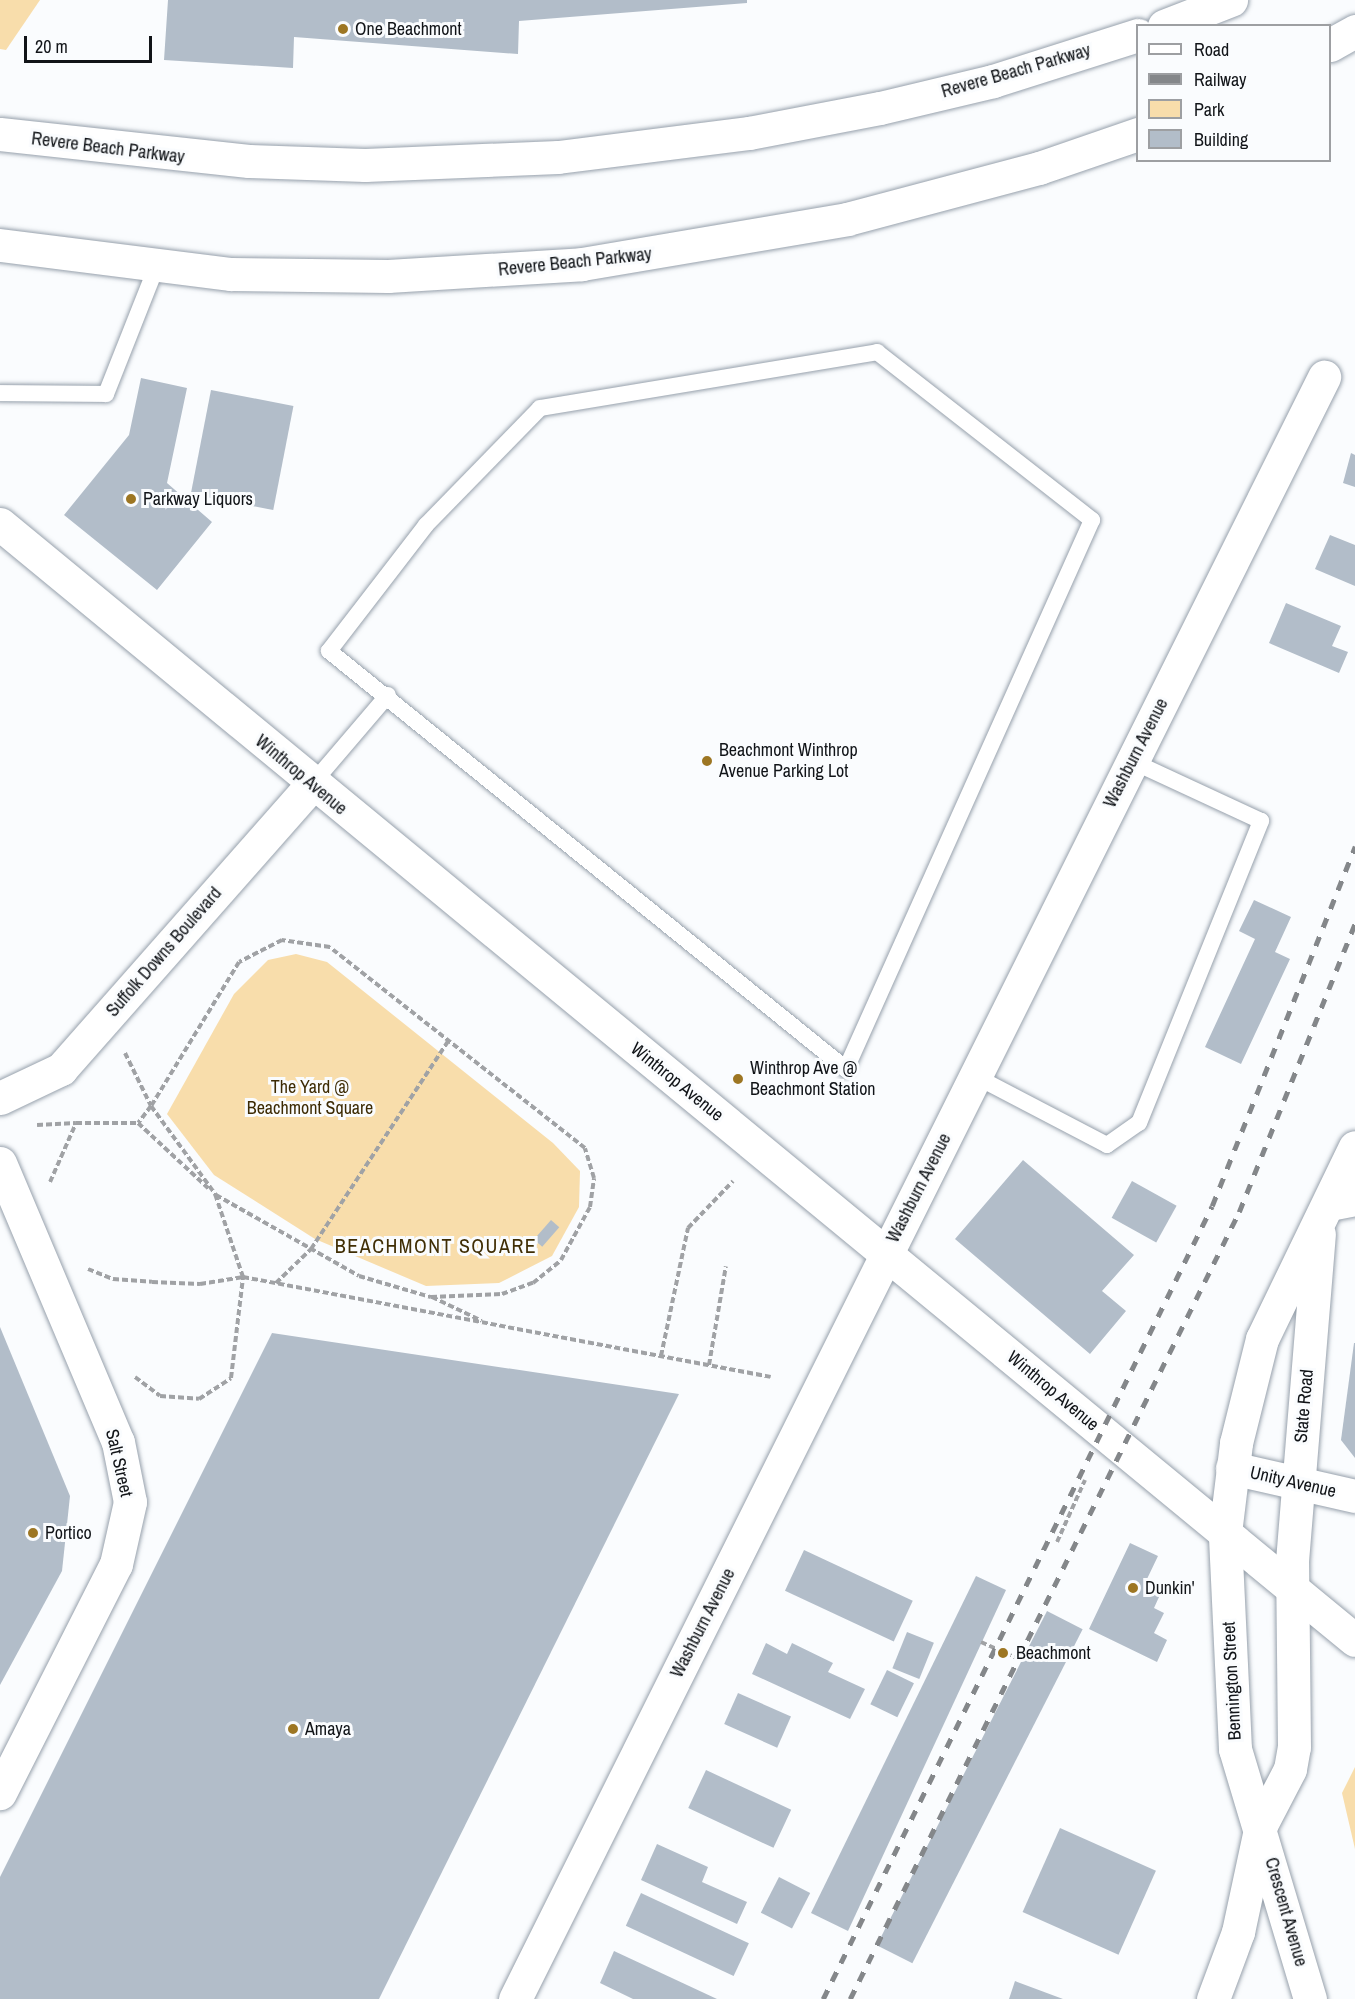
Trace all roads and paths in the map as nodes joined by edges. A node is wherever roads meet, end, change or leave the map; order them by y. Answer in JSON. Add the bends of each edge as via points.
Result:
{"nodes":[{"id":1,"x":1231,"y":0,"type":"edge"},
{"id":2,"x":1169,"y":24,"type":"edge"},
{"id":3,"x":1355,"y":31,"type":"edge"},
{"id":4,"x":1136,"y":35,"type":"edge"},
{"id":5,"x":1331,"y":44,"type":"edge"},
{"id":6,"x":0,"y":134,"type":"edge"},
{"id":7,"x":1136,"y":134,"type":"edge"},
{"id":8,"x":0,"y":245,"type":"edge"},
{"id":9,"x":75,"y":258,"type":"junction"},
{"id":10,"x":0,"y":259,"type":"edge"},
{"id":11,"x":156,"y":268,"type":"junction"},
{"id":12,"x":1324,"y":377,"type":"dead end"},
{"id":13,"x":0,"y":393,"type":"edge"},
{"id":14,"x":0,"y":524,"type":"edge"},
{"id":15,"x":388,"y":695,"type":"junction"},
{"id":16,"x":1132,"y":761,"type":"junction"},
{"id":17,"x":312,"y":784,"type":"junction"},
{"id":18,"x":106,"y":1018,"type":"junction"},
{"id":19,"x":449,"y":1040,"type":"junction"},
{"id":20,"x":975,"y":1076,"type":"junction"},
{"id":21,"x":0,"y":1098,"type":"edge"},
{"id":22,"x":152,"y":1106,"type":"junction"},
{"id":23,"x":138,"y":1123,"type":"junction"},
{"id":24,"x":75,"y":1124,"type":"junction"},
{"id":25,"x":30,"y":1126,"type":"dead end"},
{"id":26,"x":1355,"y":1147,"type":"edge"},
{"id":27,"x":0,"y":1162,"type":"edge"},
{"id":28,"x":733,"y":1181,"type":"dead end"},
{"id":29,"x":46,"y":1191,"type":"dead end"},
{"id":30,"x":216,"y":1195,"type":"junction"},
{"id":31,"x":1335,"y":1210,"type":"edge"},
{"id":32,"x":311,"y":1249,"type":"junction"},
{"id":33,"x":886,"y":1254,"type":"junction"},
{"id":34,"x":76,"y":1264,"type":"dead end"},
{"id":35,"x":726,"y":1266,"type":"dead end"},
{"id":36,"x":243,"y":1277,"type":"junction"},
{"id":37,"x":275,"y":1284,"type":"junction"},
{"id":38,"x":431,"y":1297,"type":"junction"},
{"id":39,"x":489,"y":1324,"type":"junction"},
{"id":40,"x":661,"y":1356,"type":"junction"},
{"id":41,"x":709,"y":1365,"type":"junction"},
{"id":42,"x":126,"y":1370,"type":"dead end"},
{"id":43,"x":771,"y":1377,"type":"dead end"},
{"id":44,"x":1232,"y":1468,"type":"junction"},
{"id":45,"x":1085,"y":1480,"type":"dead end"},
{"id":46,"x":1298,"y":1483,"type":"junction"},
{"id":47,"x":1355,"y":1496,"type":"edge"},
{"id":48,"x":1225,"y":1533,"type":"junction"},
{"id":49,"x":1057,"y":1542,"type":"dead end"},
{"id":50,"x":1291,"y":1587,"type":"junction"},
{"id":51,"x":1355,"y":1640,"type":"edge"},
{"id":52,"x":981,"y":1642,"type":"dead end"},
{"id":53,"x":1021,"y":1660,"type":"dead end"},
{"id":54,"x":0,"y":1793,"type":"edge"},
{"id":55,"x":1261,"y":1825,"type":"junction"},
{"id":56,"x":514,"y":1999,"type":"edge"},
{"id":57,"x":1213,"y":1999,"type":"edge"},
{"id":58,"x":1310,"y":1999,"type":"edge"}],
"edges":[{"from":1,"to":2,"type":"main road"},
{"from":3,"to":5,"type":"main road"},
{"from":4,"to":6,"type":"main road","name":"Revere Beach Parkway","via":[[993,81],[880,108],[749,133],[558,157],[365,165],[249,161]]},
{"from":7,"to":11,"type":"main road","name":"Revere Beach Parkway","via":[[924,200],[657,254],[388,276]]},
{"from":8,"to":9,"type":"main road","name":"Revere Beach Parkway"},
{"from":9,"to":10,"type":"main road"},
{"from":9,"to":11,"type":"main road","name":"Revere Beach Parkway"},
{"from":11,"to":13,"type":"lane","via":[[106,394]]},
{"from":12,"to":16,"type":"main road","name":"Washburn Avenue"},
{"from":14,"to":17,"type":"main road","name":"Winthrop Avenue"},
{"from":15,"to":15,"type":"lane","via":[[846,1069],[1092,520],[877,352],[540,408],[426,525],[329,651]]},
{"from":15,"to":17,"type":"lane"},
{"from":16,"to":20,"type":"main road","name":"Washburn Avenue"},
{"from":16,"to":20,"type":"lane","via":[[1261,821],[1139,1123],[1107,1145]]},
{"from":17,"to":18,"type":"main road","name":"Suffolk Downs Boulevard"},
{"from":17,"to":33,"type":"main road","name":"Winthrop Avenue"},
{"from":18,"to":21,"type":"main road","name":"Suffolk Downs Boulevard","via":[[61,1069]]},
{"from":18,"to":22,"type":"path"},
{"from":19,"to":22,"type":"path","via":[[330,947],[282,940],[239,962]]},
{"from":19,"to":32,"type":"path"},
{"from":19,"to":38,"type":"path","via":[[585,1148],[594,1178],[590,1207],[561,1260],[533,1284],[502,1294]]},
{"from":20,"to":33,"type":"main road","name":"Washburn Avenue"},
{"from":22,"to":23,"type":"path"},
{"from":22,"to":30,"type":"path"},
{"from":23,"to":24,"type":"path"},
{"from":23,"to":30,"type":"path"},
{"from":24,"to":25,"type":"path"},
{"from":24,"to":29,"type":"path"},
{"from":26,"to":31,"type":"main road","name":"State Road"},
{"from":27,"to":54,"type":"main road","name":"Salt Street","via":[[118,1442],[130,1502],[116,1564]]},
{"from":28,"to":40,"type":"path","via":[[688,1228]]},
{"from":30,"to":32,"type":"path"},
{"from":30,"to":36,"type":"path"},
{"from":31,"to":44,"type":"main road","name":"State Road","via":[[1262,1339]]},
{"from":31,"to":46,"type":"main road","name":"State Road"},
{"from":32,"to":37,"type":"path"},
{"from":32,"to":38,"type":"path","via":[[359,1276]]},
{"from":33,"to":48,"type":"main road","name":"Winthrop Avenue"},
{"from":33,"to":56,"type":"main road","name":"Washburn Avenue"},
{"from":34,"to":36,"type":"path","via":[[113,1278],[153,1282],[200,1284]]},
{"from":35,"to":41,"type":"path"},
{"from":36,"to":37,"type":"path"},
{"from":36,"to":42,"type":"path","via":[[231,1378],[199,1400],[160,1396]]},
{"from":37,"to":39,"type":"path"},
{"from":38,"to":39,"type":"path"},
{"from":39,"to":40,"type":"path"},
{"from":40,"to":41,"type":"path"},
{"from":41,"to":43,"type":"path"},
{"from":44,"to":46,"type":"main road","name":"Unity Avenue"},
{"from":44,"to":48,"type":"main road","name":"State Road"},
{"from":45,"to":49,"type":"path"},
{"from":46,"to":47,"type":"main road","name":"Unity Avenue"},
{"from":46,"to":50,"type":"main road","name":"State Road"},
{"from":48,"to":50,"type":"main road","name":"Winthrop Avenue"},
{"from":48,"to":55,"type":"main road","name":"Bennington Street","via":[[1235,1749]]},
{"from":50,"to":51,"type":"main road","name":"Winthrop Avenue"},
{"from":50,"to":55,"type":"main road","via":[[1294,1746],[1290,1768]]},
{"from":52,"to":53,"type":"path"},
{"from":55,"to":57,"type":"main road","via":[[1243,1916]]},
{"from":55,"to":58,"type":"main road","name":"Crescent Avenue"}]}
